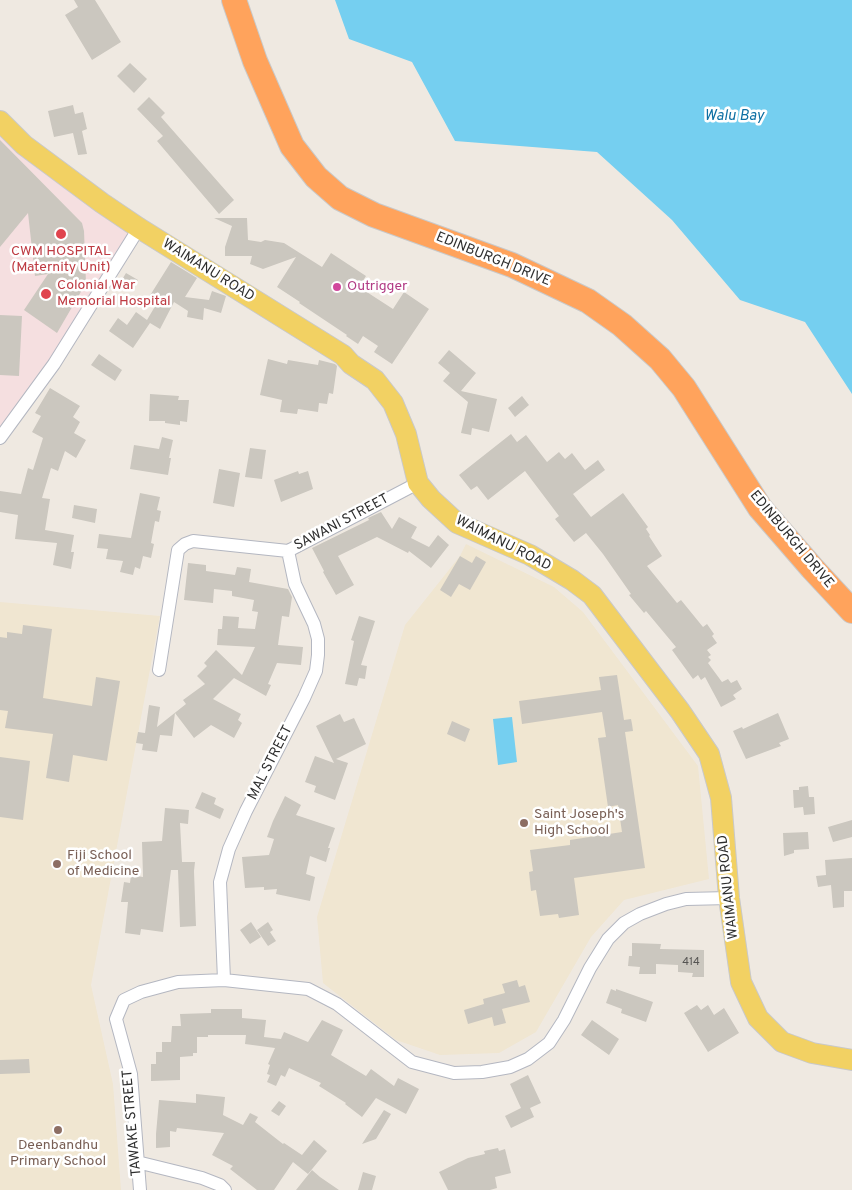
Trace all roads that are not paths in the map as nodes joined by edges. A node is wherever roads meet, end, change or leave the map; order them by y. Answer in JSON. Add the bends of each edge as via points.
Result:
{"nodes":[{"id":1,"x":234,"y":0,"type":"edge"},
{"id":2,"x":0,"y":121,"type":"edge"},
{"id":3,"x":139,"y":228,"type":"junction"},
{"id":4,"x":0,"y":438,"type":"edge"},
{"id":5,"x":418,"y":482,"type":"junction"},
{"id":6,"x":288,"y":551,"type":"junction"},
{"id":7,"x":852,"y":611,"type":"edge"},
{"id":8,"x":158,"y":670,"type":"dead end"},
{"id":9,"x":729,"y":898,"type":"junction"},
{"id":10,"x":224,"y":980,"type":"junction"},
{"id":11,"x":852,"y":1060,"type":"edge"},
{"id":12,"x":137,"y":1162,"type":"junction"},
{"id":13,"x":140,"y":1190,"type":"edge"},
{"id":14,"x":225,"y":1190,"type":"edge"}],
"edges":[{"from":1,"to":7,"type":"highway","name":"EDINBURGH DRIVE","via":[[254,61],[292,146],[316,177],[340,198],[357,207],[512,265],[588,302],[622,325],[660,359],[684,388],[760,508]]},
{"from":2,"to":3,"type":"main road","name":"WAIMANU ROAD","via":[[24,145]]},
{"from":3,"to":4,"type":"street","via":[[54,364]]},
{"from":3,"to":5,"type":"main road","name":"WAIMANU ROAD","via":[[343,355],[375,380],[393,403],[406,434]]},
{"from":5,"to":6,"type":"street","name":"SAWANI STREET"},
{"from":5,"to":9,"type":"main road","name":"WAIMANU ROAD","via":[[457,524],[530,555],[592,595],[680,711],[700,738],[713,766],[721,798]]},
{"from":6,"to":8,"type":"street","name":"SAWANI STREET","via":[[193,540],[178,550]]},
{"from":6,"to":10,"type":"street","name":"MAL STREET","via":[[296,584],[318,639],[316,671],[229,849],[220,882]]},
{"from":9,"to":10,"type":"street","via":[[686,899],[640,914],[624,923],[608,939],[549,1043],[510,1068],[454,1073],[412,1062],[337,1004],[308,989]]},
{"from":9,"to":11,"type":"main road","name":"WAIMANU ROAD","via":[[741,982],[758,1018],[782,1042],[812,1053]]},
{"from":10,"to":12,"type":"street","name":"TAWAKE STREET","via":[[178,982],[124,1000],[116,1019],[131,1074]]},
{"from":12,"to":13,"type":"street","name":"TAWAKE STREET"},
{"from":12,"to":14,"type":"street","via":[[202,1178]]}]}
